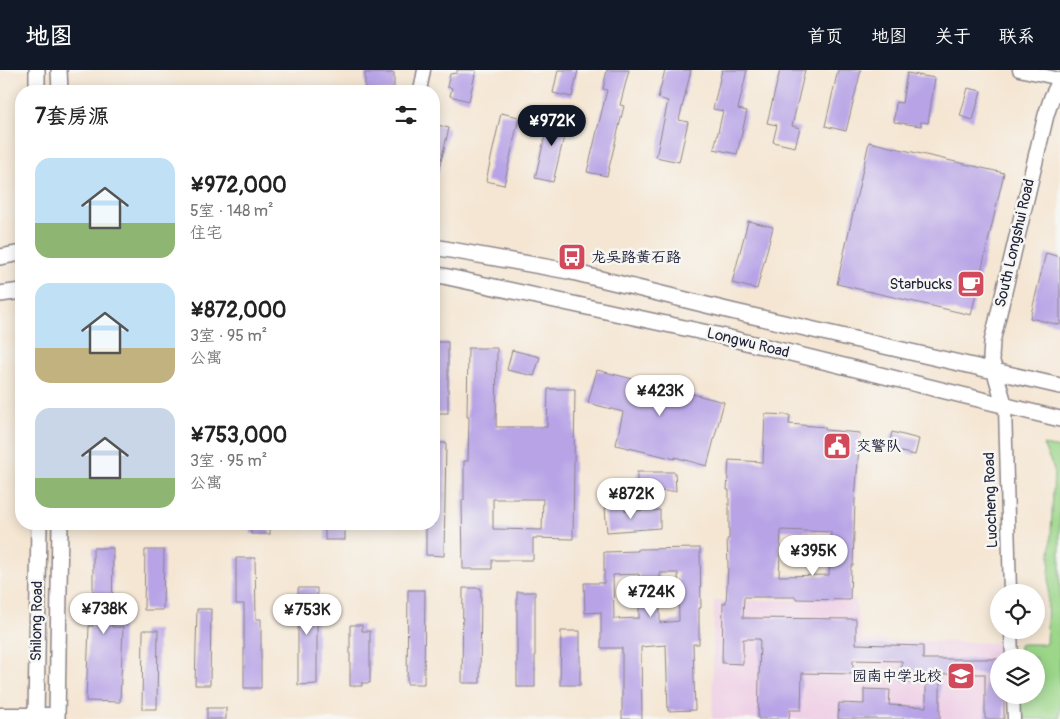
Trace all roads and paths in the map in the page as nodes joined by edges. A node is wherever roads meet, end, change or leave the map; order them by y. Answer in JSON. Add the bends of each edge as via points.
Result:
{"nodes":[{"id":1,"x":37,"y":70,"type":"edge"},
{"id":2,"x":59,"y":70,"type":"edge"},
{"id":3,"x":424,"y":70,"type":"edge"},
{"id":4,"x":1019,"y":70,"type":"edge"},
{"id":5,"x":1060,"y":80,"type":"edge"},
{"id":6,"x":37,"y":85,"type":"edge"},
{"id":7,"x":60,"y":85,"type":"edge"},
{"id":8,"x":421,"y":85,"type":"edge"},
{"id":9,"x":440,"y":248,"type":"edge"},
{"id":10,"x":15,"y":254,"type":"edge"},
{"id":11,"x":0,"y":257,"type":"edge"},
{"id":12,"x":440,"y":275,"type":"edge"},
{"id":13,"x":15,"y":292,"type":"edge"},
{"id":14,"x":0,"y":294,"type":"edge"},
{"id":15,"x":994,"y":371,"type":"junction"},
{"id":16,"x":1060,"y":386,"type":"edge"},
{"id":17,"x":1005,"y":407,"type":"junction"},
{"id":18,"x":1060,"y":419,"type":"edge"},
{"id":19,"x":39,"y":530,"type":"edge"},
{"id":20,"x":60,"y":530,"type":"edge"},
{"id":21,"x":1010,"y":584,"type":"edge"},
{"id":22,"x":1013,"y":704,"type":"edge"},
{"id":23,"x":0,"y":714,"type":"edge"},
{"id":24,"x":36,"y":717,"type":"edge"},
{"id":25,"x":58,"y":717,"type":"edge"},
{"id":26,"x":1014,"y":719,"type":"edge"}],
"edges":[{"from":1,"to":6,"type":"main road"},
{"from":2,"to":7,"type":"main road"},
{"from":3,"to":8,"type":"street"},
{"from":4,"to":5,"type":"street"},
{"from":5,"to":15,"type":"main road","name":"South Longshui Road","via":[[1046,115],[992,342]]},
{"from":9,"to":15,"type":"main road","name":"Longwu Road","via":[[568,271]]},
{"from":10,"to":11,"type":"main road"},
{"from":12,"to":17,"type":"main road","name":"Longwu Road","via":[[709,333]]},
{"from":13,"to":14,"type":"main road"},
{"from":15,"to":16,"type":"main road","name":"Longwu Road"},
{"from":15,"to":17,"type":"main road","name":"South Longshui Road"},
{"from":17,"to":18,"type":"main road","name":"Longwu Road"},
{"from":17,"to":21,"type":"street","name":"Luocheng Road"},
{"from":19,"to":24,"type":"main road","name":"Shilong Road"},
{"from":20,"to":25,"type":"main road","name":"Shilong Road"},
{"from":22,"to":26,"type":"street"},
{"from":23,"to":24,"type":"street"},
{"from":24,"to":25,"type":"street"}]}
